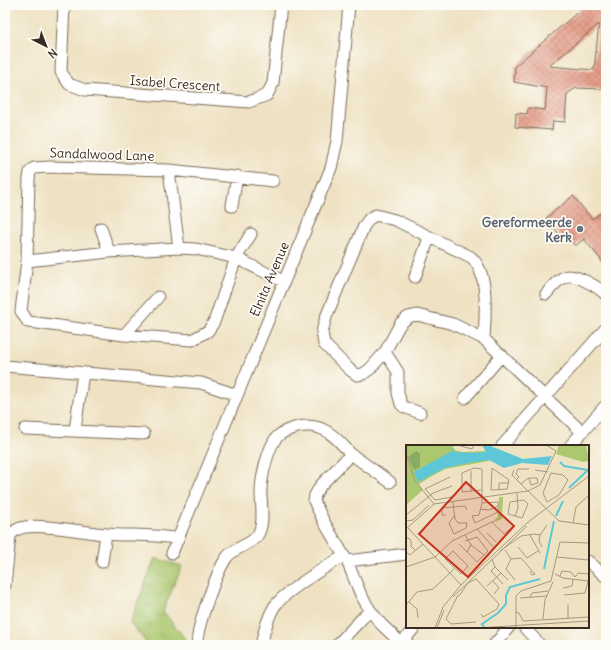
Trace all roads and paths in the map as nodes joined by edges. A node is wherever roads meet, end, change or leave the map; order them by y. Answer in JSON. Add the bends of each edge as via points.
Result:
{"nodes":[{"id":1,"x":64,"y":5,"type":"edge"},
{"id":2,"x":281,"y":5,"type":"edge"},
{"id":3,"x":349,"y":5,"type":"edge"},
{"id":4,"x":169,"y":170,"type":"junction"},
{"id":5,"x":237,"y":176,"type":"junction"},
{"id":6,"x":273,"y":181,"type":"dead end"},
{"id":7,"x":232,"y":206,"type":"dead end"},
{"id":8,"x":101,"y":228,"type":"dead end"},
{"id":9,"x":251,"y":234,"type":"dead end"},
{"id":10,"x":429,"y":238,"type":"junction"},
{"id":11,"x":179,"y":248,"type":"junction"},
{"id":12,"x":109,"y":252,"type":"junction"},
{"id":13,"x":236,"y":258,"type":"junction"},
{"id":14,"x":27,"y":261,"type":"junction"},
{"id":15,"x":415,"y":277,"type":"dead end"},
{"id":16,"x":283,"y":281,"type":"junction"},
{"id":17,"x":546,"y":294,"type":"dead end"},
{"id":18,"x":606,"y":295,"type":"edge"},
{"id":19,"x":158,"y":297,"type":"dead end"},
{"id":20,"x":606,"y":328,"type":"edge"},
{"id":21,"x":124,"y":335,"type":"junction"},
{"id":22,"x":484,"y":339,"type":"junction"},
{"id":23,"x":385,"y":352,"type":"junction"},
{"id":24,"x":502,"y":355,"type":"junction"},
{"id":25,"x":5,"y":366,"type":"edge"},
{"id":26,"x":84,"y":373,"type":"junction"},
{"id":27,"x":237,"y":395,"type":"junction"},
{"id":28,"x":545,"y":397,"type":"junction"},
{"id":29,"x":464,"y":398,"type":"dead end"},
{"id":30,"x":606,"y":405,"type":"edge"},
{"id":31,"x":420,"y":413,"type":"dead end"},
{"id":32,"x":25,"y":428,"type":"dead end"},
{"id":33,"x":75,"y":430,"type":"junction"},
{"id":34,"x":582,"y":432,"type":"junction"},
{"id":35,"x":144,"y":434,"type":"dead end"},
{"id":36,"x":503,"y":445,"type":"edge"},
{"id":37,"x":571,"y":445,"type":"edge"},
{"id":38,"x":351,"y":454,"type":"junction"},
{"id":39,"x":390,"y":482,"type":"dead end"},
{"id":40,"x":106,"y":534,"type":"junction"},
{"id":41,"x":178,"y":539,"type":"junction"},
{"id":42,"x":172,"y":553,"type":"dead end"},
{"id":43,"x":406,"y":554,"type":"edge"},
{"id":44,"x":346,"y":558,"type":"junction"},
{"id":45,"x":102,"y":562,"type":"dead end"},
{"id":46,"x":589,"y":562,"type":"edge"},
{"id":47,"x":606,"y":577,"type":"edge"},
{"id":48,"x":5,"y":585,"type":"edge"},
{"id":49,"x":370,"y":610,"type":"junction"},
{"id":50,"x":414,"y":628,"type":"edge"},
{"id":51,"x":508,"y":628,"type":"edge"},
{"id":52,"x":525,"y":628,"type":"edge"},
{"id":53,"x":401,"y":644,"type":"edge"},
{"id":54,"x":198,"y":645,"type":"edge"},
{"id":55,"x":261,"y":645,"type":"edge"},
{"id":56,"x":337,"y":645,"type":"edge"},
{"id":57,"x":494,"y":645,"type":"edge"},
{"id":58,"x":540,"y":645,"type":"edge"}],
"edges":[{"from":1,"to":2,"type":"street","name":"Isabel Crescent","via":[[61,72],[70,84],[85,90],[249,102],[262,98],[271,90],[274,83]]},
{"from":3,"to":16,"type":"street","name":"Elnita Avenue","via":[[334,156]]},
{"from":4,"to":5,"type":"street","name":"Sandalwood Lane"},
{"from":4,"to":11,"type":"street","name":"Sandalwood Lane"},
{"from":4,"to":14,"type":"street","name":"Sandalwood Lane","via":[[34,168],[30,172],[28,186]]},
{"from":5,"to":6,"type":"street","name":"Sandalwood Lane"},
{"from":5,"to":7,"type":"street"},
{"from":8,"to":12,"type":"street"},
{"from":9,"to":13,"type":"street","name":"Sandalwood Lane"},
{"from":10,"to":15,"type":"street"},
{"from":10,"to":22,"type":"street","via":[[471,257],[478,265],[486,309]]},
{"from":10,"to":23,"type":"street","via":[[389,218],[376,215],[368,219],[326,317],[322,332],[324,344],[349,370],[363,374]]},
{"from":11,"to":12,"type":"street"},
{"from":11,"to":13,"type":"street","via":[[211,251]]},
{"from":12,"to":14,"type":"street"},
{"from":13,"to":16,"type":"street"},
{"from":13,"to":21,"type":"street","name":"Sandalwood Lane","via":[[214,322],[202,335],[192,340]]},
{"from":14,"to":21,"type":"street","name":"Sandalwood Lane","via":[[21,311],[28,322]]},
{"from":16,"to":27,"type":"street","name":"Elnita Avenue"},
{"from":17,"to":18,"type":"street","via":[[563,277],[571,276],[593,284]]},
{"from":19,"to":21,"type":"street"},
{"from":20,"to":28,"type":"street"},
{"from":22,"to":23,"type":"street","via":[[453,324],[417,315],[408,316],[400,324]]},
{"from":22,"to":24,"type":"street"},
{"from":23,"to":31,"type":"street","via":[[398,372],[401,404]]},
{"from":24,"to":28,"type":"street"},
{"from":24,"to":29,"type":"street"},
{"from":25,"to":26,"type":"street"},
{"from":26,"to":27,"type":"street","via":[[201,383]]},
{"from":26,"to":33,"type":"street"},
{"from":27,"to":41,"type":"street","name":"Elnita Avenue"},
{"from":28,"to":34,"type":"street"},
{"from":28,"to":36,"type":"street"},
{"from":30,"to":34,"type":"street"},
{"from":32,"to":33,"type":"street"},
{"from":33,"to":35,"type":"street"},
{"from":34,"to":37,"type":"street"},
{"from":38,"to":39,"type":"street"},
{"from":38,"to":44,"type":"street","via":[[321,486],[314,501]]},
{"from":38,"to":54,"type":"street","via":[[329,431],[319,427],[303,426],[289,429],[276,438],[263,471],[260,528],[253,540],[233,552],[224,563],[208,599],[198,632]]},
{"from":40,"to":41,"type":"street","via":[[157,535]]},
{"from":40,"to":45,"type":"street"},
{"from":40,"to":48,"type":"street","via":[[33,526],[16,530],[10,536]]},
{"from":41,"to":42,"type":"street","name":"Elnita Avenue"},
{"from":43,"to":44,"type":"street"},
{"from":44,"to":49,"type":"street"},
{"from":44,"to":55,"type":"street","via":[[319,570],[275,606],[264,630]]},
{"from":46,"to":47,"type":"street"},
{"from":49,"to":53,"type":"street"},
{"from":49,"to":56,"type":"street"},
{"from":50,"to":53,"type":"street"},
{"from":51,"to":57,"type":"street"},
{"from":52,"to":58,"type":"street"}]}
